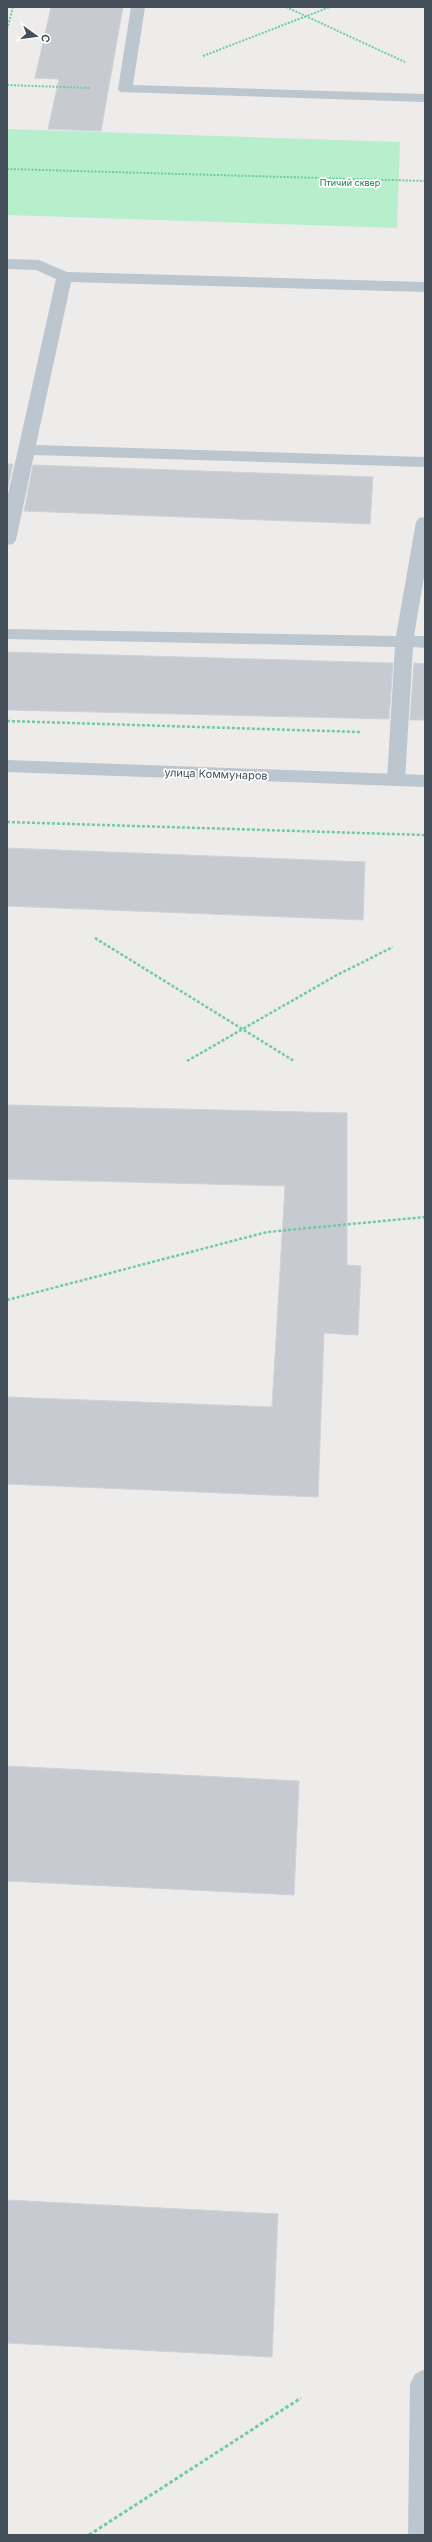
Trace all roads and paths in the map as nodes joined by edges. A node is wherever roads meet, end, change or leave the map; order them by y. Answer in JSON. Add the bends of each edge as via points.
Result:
{"nodes":[{"id":1,"x":13,"y":7,"type":"edge"},
{"id":2,"x":138,"y":7,"type":"edge"},
{"id":3,"x":286,"y":7,"type":"edge"},
{"id":4,"x":7,"y":29,"type":"edge"},
{"id":5,"x":411,"y":65,"type":"dead end"},
{"id":6,"x":425,"y":98,"type":"edge"},
{"id":7,"x":7,"y":169,"type":"edge"},
{"id":8,"x":425,"y":181,"type":"edge"},
{"id":9,"x":7,"y":264,"type":"edge"},
{"id":10,"x":64,"y":278,"type":"junction"},
{"id":11,"x":425,"y":287,"type":"edge"},
{"id":12,"x":27,"y":450,"type":"junction"},
{"id":13,"x":425,"y":462,"type":"edge"},
{"id":14,"x":10,"y":505,"type":"edge"},
{"id":15,"x":425,"y":522,"type":"edge"},
{"id":16,"x":7,"y":540,"type":"edge"},
{"id":17,"x":7,"y":634,"type":"edge"},
{"id":18,"x":404,"y":641,"type":"junction"},
{"id":19,"x":425,"y":642,"type":"edge"},
{"id":20,"x":7,"y":721,"type":"edge"},
{"id":21,"x":399,"y":734,"type":"junction"},
{"id":22,"x":7,"y":766,"type":"edge"},
{"id":23,"x":396,"y":780,"type":"junction"},
{"id":24,"x":425,"y":781,"type":"edge"},
{"id":25,"x":7,"y":822,"type":"edge"},
{"id":26,"x":425,"y":835,"type":"edge"},
{"id":27,"x":95,"y":938,"type":"dead end"},
{"id":28,"x":393,"y":947,"type":"dead end"},
{"id":29,"x":242,"y":1029,"type":"junction"},
{"id":30,"x":294,"y":1060,"type":"dead end"},
{"id":31,"x":188,"y":1061,"type":"dead end"},
{"id":32,"x":425,"y":1218,"type":"edge"},
{"id":33,"x":7,"y":1300,"type":"edge"},
{"id":34,"x":425,"y":2384,"type":"edge"},
{"id":35,"x":300,"y":2398,"type":"dead end"},
{"id":36,"x":89,"y":2535,"type":"edge"},
{"id":37,"x":423,"y":2535,"type":"edge"}],
"edges":[{"from":1,"to":4,"type":"path"},
{"from":2,"to":6,"type":"street","via":[[125,89]]},
{"from":3,"to":5,"type":"path"},
{"from":7,"to":8,"type":"path"},
{"from":9,"to":10,"type":"street","via":[[39,265]]},
{"from":10,"to":11,"type":"street"},
{"from":10,"to":12,"type":"street"},
{"from":12,"to":13,"type":"street"},
{"from":12,"to":14,"type":"street"},
{"from":14,"to":16,"type":"street"},
{"from":15,"to":18,"type":"street"},
{"from":17,"to":18,"type":"street"},
{"from":18,"to":19,"type":"street"},
{"from":18,"to":21,"type":"street"},
{"from":20,"to":21,"type":"path"},
{"from":21,"to":23,"type":"street"},
{"from":22,"to":23,"type":"street","name":"улица Коммунаров"},
{"from":23,"to":24,"type":"street","name":"улица Коммунаров"},
{"from":25,"to":26,"type":"path"},
{"from":27,"to":29,"type":"path"},
{"from":28,"to":29,"type":"path","via":[[337,975]]},
{"from":29,"to":30,"type":"path"},
{"from":29,"to":31,"type":"path"},
{"from":32,"to":33,"type":"path","via":[[267,1232]]},
{"from":34,"to":37,"type":"street"},
{"from":35,"to":36,"type":"path"}]}
